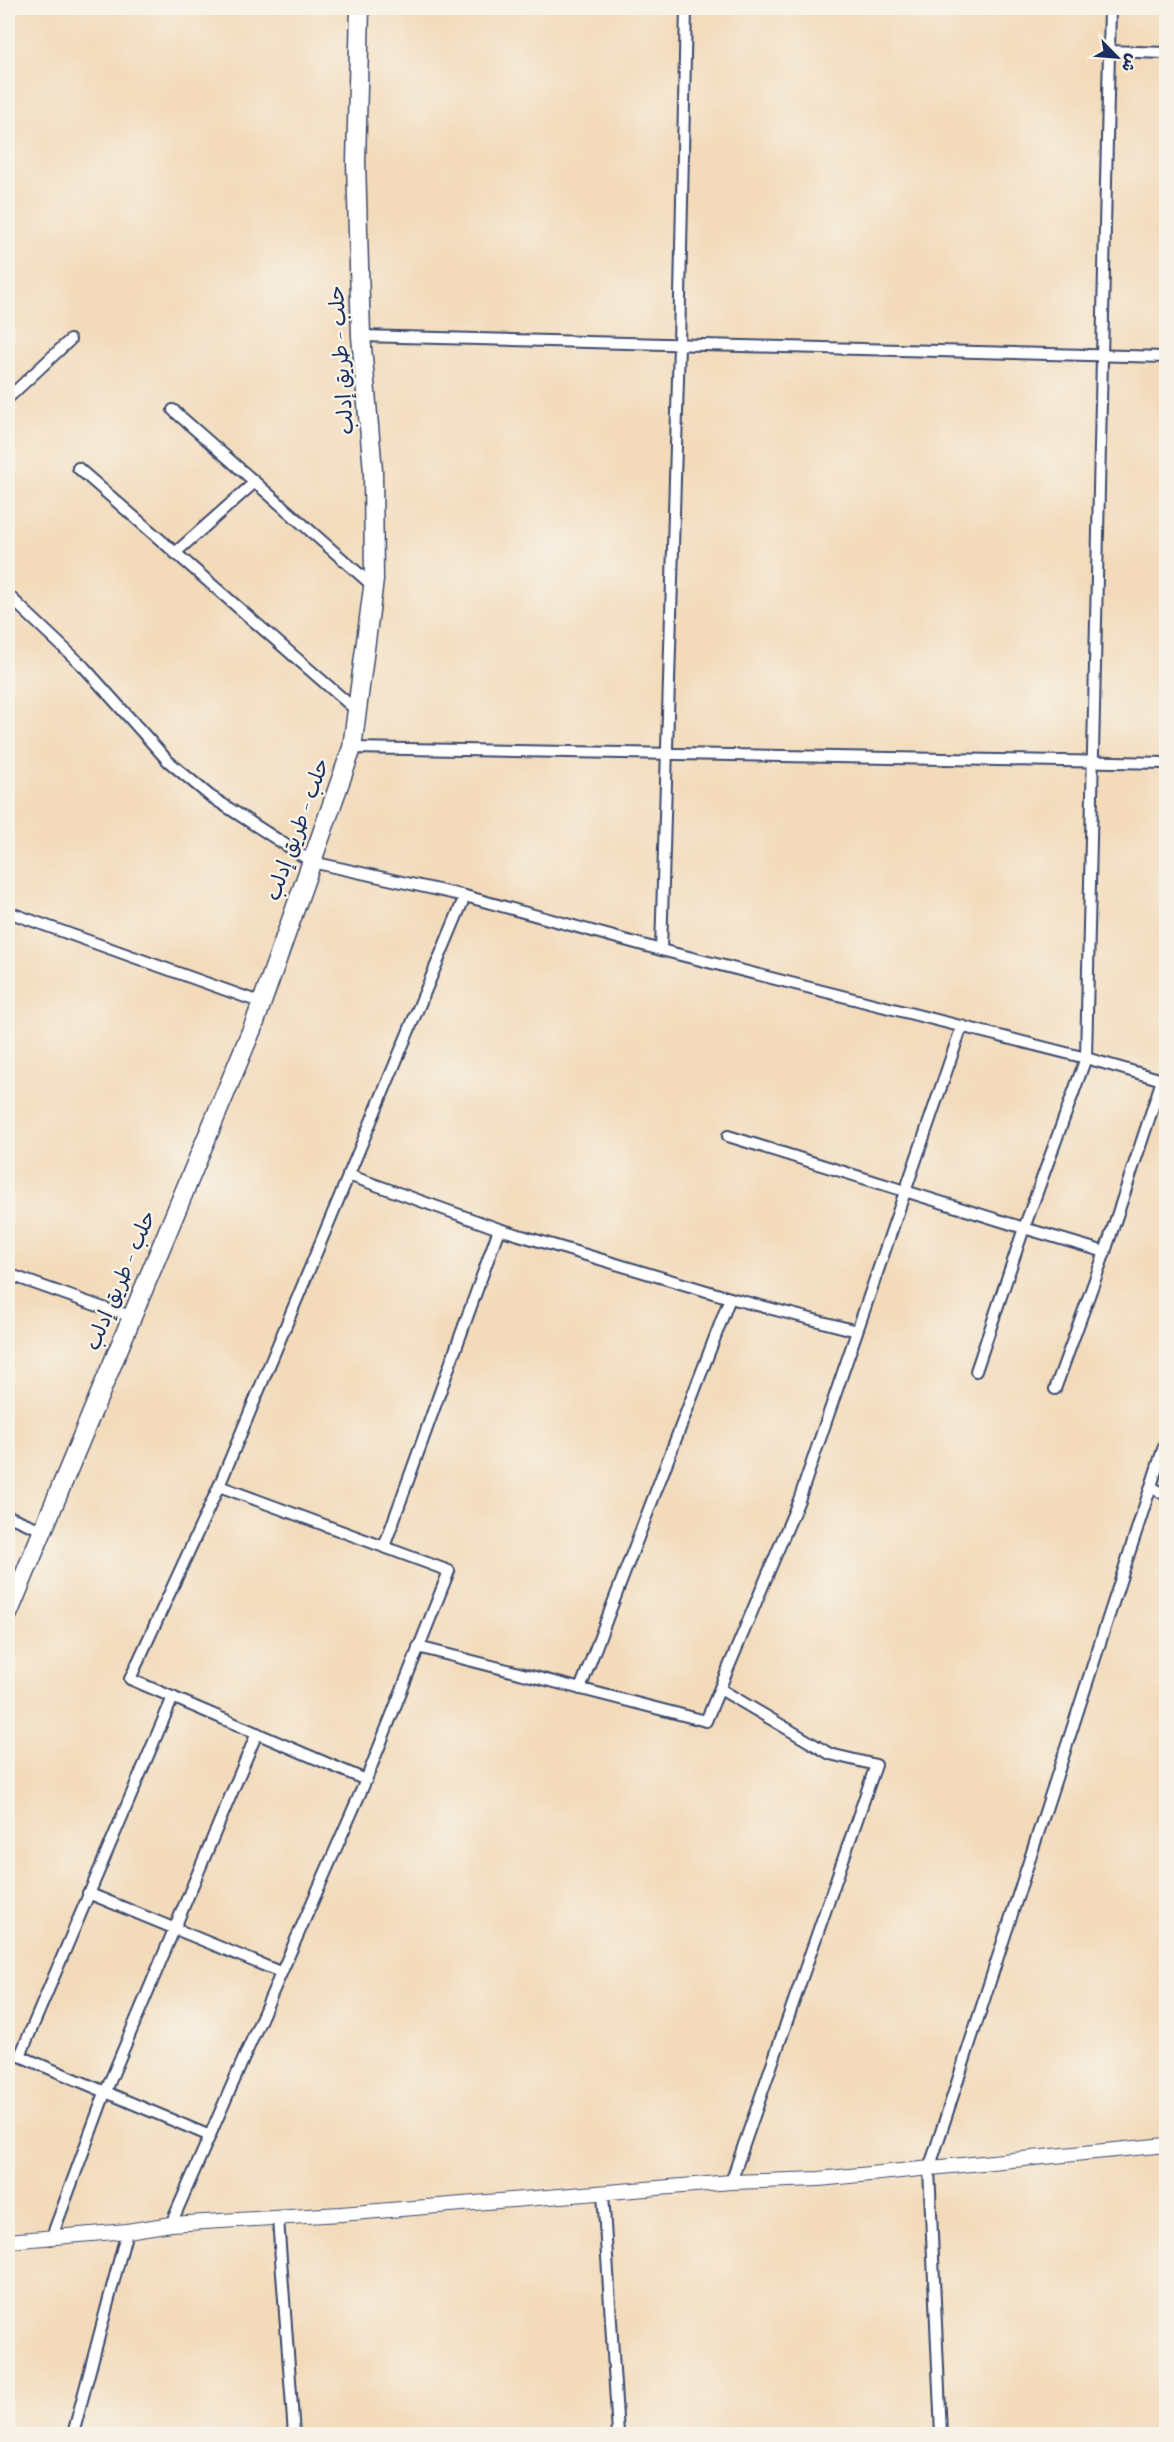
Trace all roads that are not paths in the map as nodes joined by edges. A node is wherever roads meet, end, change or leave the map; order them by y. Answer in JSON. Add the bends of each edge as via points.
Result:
{"nodes":[{"id":1,"x":360,"y":8,"type":"edge"},
{"id":2,"x":686,"y":8,"type":"edge"},
{"id":3,"x":1110,"y":8,"type":"edge"},
{"id":4,"x":1108,"y":51,"type":"junction"},
{"id":5,"x":1167,"y":53,"type":"edge"},
{"id":6,"x":361,"y":336,"type":"junction"},
{"id":7,"x":70,"y":340,"type":"dead end"},
{"id":8,"x":679,"y":345,"type":"junction"},
{"id":9,"x":1101,"y":354,"type":"junction"},
{"id":10,"x":1167,"y":357,"type":"edge"},
{"id":11,"x":8,"y":398,"type":"edge"},
{"id":12,"x":173,"y":410,"type":"dead end"},
{"id":13,"x":78,"y":468,"type":"dead end"},
{"id":14,"x":255,"y":482,"type":"junction"},
{"id":15,"x":175,"y":553,"type":"junction"},
{"id":16,"x":374,"y":586,"type":"junction"},
{"id":17,"x":8,"y":595,"type":"edge"},
{"id":18,"x":357,"y":711,"type":"junction"},
{"id":19,"x":352,"y":748,"type":"junction"},
{"id":20,"x":667,"y":752,"type":"junction"},
{"id":21,"x":1092,"y":761,"type":"junction"},
{"id":22,"x":1167,"y":763,"type":"edge"},
{"id":23,"x":312,"y":862,"type":"junction"},
{"id":24,"x":465,"y":896,"type":"junction"},
{"id":25,"x":8,"y":912,"type":"edge"},
{"id":26,"x":661,"y":950,"type":"junction"},
{"id":27,"x":262,"y":1003,"type":"junction"},
{"id":28,"x":962,"y":1026,"type":"junction"},
{"id":29,"x":1086,"y":1058,"type":"junction"},
{"id":30,"x":1164,"y":1081,"type":"edge"},
{"id":31,"x":728,"y":1136,"type":"dead end"},
{"id":32,"x":348,"y":1175,"type":"junction"},
{"id":33,"x":906,"y":1191,"type":"junction"},
{"id":34,"x":1024,"y":1228,"type":"junction"},
{"id":35,"x":499,"y":1229,"type":"junction"},
{"id":36,"x":1105,"y":1252,"type":"junction"},
{"id":37,"x":8,"y":1274,"type":"edge"},
{"id":38,"x":730,"y":1298,"type":"junction"},
{"id":39,"x":132,"y":1315,"type":"junction"},
{"id":40,"x":857,"y":1330,"type":"junction"},
{"id":41,"x":976,"y":1371,"type":"dead end"},
{"id":42,"x":1055,"y":1389,"type":"dead end"},
{"id":43,"x":1167,"y":1440,"type":"edge"},
{"id":44,"x":219,"y":1486,"type":"junction"},
{"id":45,"x":1151,"y":1487,"type":"junction"},
{"id":46,"x":1167,"y":1495,"type":"edge"},
{"id":47,"x":8,"y":1516,"type":"edge"},
{"id":48,"x":42,"y":1530,"type":"junction"},
{"id":49,"x":384,"y":1547,"type":"junction"},
{"id":50,"x":8,"y":1614,"type":"edge"},
{"id":51,"x":418,"y":1647,"type":"junction"},
{"id":52,"x":580,"y":1689,"type":"junction"},
{"id":53,"x":720,"y":1689,"type":"junction"},
{"id":54,"x":173,"y":1697,"type":"junction"},
{"id":55,"x":257,"y":1733,"type":"junction"},
{"id":56,"x":366,"y":1780,"type":"junction"},
{"id":57,"x":88,"y":1893,"type":"junction"},
{"id":58,"x":173,"y":1928,"type":"junction"},
{"id":59,"x":280,"y":1972,"type":"junction"},
{"id":60,"x":105,"y":2093,"type":"junction"},
{"id":61,"x":210,"y":2136,"type":"junction"},
{"id":62,"x":1167,"y":2145,"type":"edge"},
{"id":63,"x":929,"y":2169,"type":"junction"},
{"id":64,"x":731,"y":2182,"type":"junction"},
{"id":65,"x":603,"y":2192,"type":"junction"},
{"id":66,"x":278,"y":2218,"type":"junction"},
{"id":67,"x":171,"y":2224,"type":"junction"},
{"id":68,"x":127,"y":2231,"type":"junction"},
{"id":69,"x":51,"y":2239,"type":"junction"},
{"id":70,"x":8,"y":2241,"type":"edge"},
{"id":71,"x":73,"y":2434,"type":"edge"},
{"id":72,"x":294,"y":2434,"type":"edge"},
{"id":73,"x":618,"y":2434,"type":"edge"},
{"id":74,"x":941,"y":2434,"type":"edge"}],
"edges":[{"from":1,"to":6,"type":"highway","name":"حلب - طريق إدلب","via":[[356,162]]},
{"from":2,"to":8,"type":"street"},
{"from":3,"to":4,"type":"street"},
{"from":4,"to":5,"type":"street"},
{"from":4,"to":9,"type":"street"},
{"from":6,"to":8,"type":"street"},
{"from":6,"to":16,"type":"highway","name":"حلب - طريق إدلب","via":[[373,471]]},
{"from":7,"to":11,"type":"street"},
{"from":8,"to":9,"type":"street"},
{"from":8,"to":20,"type":"street"},
{"from":9,"to":10,"type":"street"},
{"from":9,"to":21,"type":"street"},
{"from":12,"to":14,"type":"street"},
{"from":13,"to":15,"type":"street"},
{"from":14,"to":15,"type":"street"},
{"from":14,"to":16,"type":"street"},
{"from":15,"to":18,"type":"street"},
{"from":16,"to":18,"type":"highway","name":"حلب - طريق إدلب"},
{"from":17,"to":23,"type":"street","via":[[84,667],[168,761],[210,796]]},
{"from":18,"to":19,"type":"highway","name":"حلب - طريق إدلب"},
{"from":19,"to":20,"type":"street"},
{"from":19,"to":23,"type":"highway","name":"حلب - طريق إدلب"},
{"from":20,"to":21,"type":"street"},
{"from":20,"to":26,"type":"street"},
{"from":21,"to":22,"type":"street"},
{"from":21,"to":29,"type":"street"},
{"from":23,"to":24,"type":"street"},
{"from":23,"to":27,"type":"highway","name":"حلب - طريق إدلب"},
{"from":24,"to":26,"type":"street"},
{"from":24,"to":32,"type":"street"},
{"from":25,"to":27,"type":"street"},
{"from":26,"to":28,"type":"street"},
{"from":27,"to":39,"type":"highway","name":"حلب - طريق إدلب"},
{"from":28,"to":29,"type":"street"},
{"from":28,"to":33,"type":"street"},
{"from":29,"to":30,"type":"street"},
{"from":29,"to":34,"type":"street"},
{"from":30,"to":36,"type":"street"},
{"from":31,"to":33,"type":"street"},
{"from":32,"to":35,"type":"street"},
{"from":32,"to":44,"type":"street"},
{"from":33,"to":34,"type":"street"},
{"from":33,"to":40,"type":"street"},
{"from":34,"to":36,"type":"street"},
{"from":34,"to":41,"type":"street"},
{"from":35,"to":38,"type":"street"},
{"from":35,"to":49,"type":"street"},
{"from":36,"to":42,"type":"street"},
{"from":37,"to":39,"type":"street"},
{"from":38,"to":40,"type":"street"},
{"from":38,"to":52,"type":"street"},
{"from":39,"to":48,"type":"highway","name":"حلب - طريق إدلب"},
{"from":40,"to":53,"type":"street","via":[[799,1500]]},
{"from":43,"to":45,"type":"street"},
{"from":44,"to":49,"type":"street"},
{"from":44,"to":54,"type":"street","via":[[130,1679]]},
{"from":45,"to":46,"type":"street"},
{"from":45,"to":63,"type":"street"},
{"from":47,"to":48,"type":"street"},
{"from":48,"to":50,"type":"highway","name":"حلب - طريق إدلب"},
{"from":49,"to":51,"type":"street","via":[[449,1571]]},
{"from":51,"to":52,"type":"street"},
{"from":51,"to":56,"type":"street"},
{"from":52,"to":53,"type":"street","via":[[706,1721]]},
{"from":53,"to":64,"type":"street","via":[[830,1754],[876,1765]]},
{"from":54,"to":55,"type":"street"},
{"from":54,"to":57,"type":"street"},
{"from":55,"to":56,"type":"street"},
{"from":55,"to":58,"type":"street"},
{"from":56,"to":59,"type":"street"},
{"from":57,"to":58,"type":"street"},
{"from":57,"to":60,"type":"street","via":[[20,2056]]},
{"from":58,"to":59,"type":"street"},
{"from":58,"to":60,"type":"street"},
{"from":59,"to":61,"type":"street"},
{"from":60,"to":61,"type":"street"},
{"from":60,"to":69,"type":"street"},
{"from":61,"to":67,"type":"street"},
{"from":62,"to":63,"type":"street"},
{"from":63,"to":64,"type":"street"},
{"from":63,"to":74,"type":"street"},
{"from":64,"to":65,"type":"street"},
{"from":65,"to":66,"type":"street"},
{"from":65,"to":73,"type":"street"},
{"from":66,"to":67,"type":"street"},
{"from":66,"to":72,"type":"street"},
{"from":67,"to":68,"type":"street"},
{"from":68,"to":69,"type":"street"},
{"from":68,"to":71,"type":"street"},
{"from":69,"to":70,"type":"street"}]}
